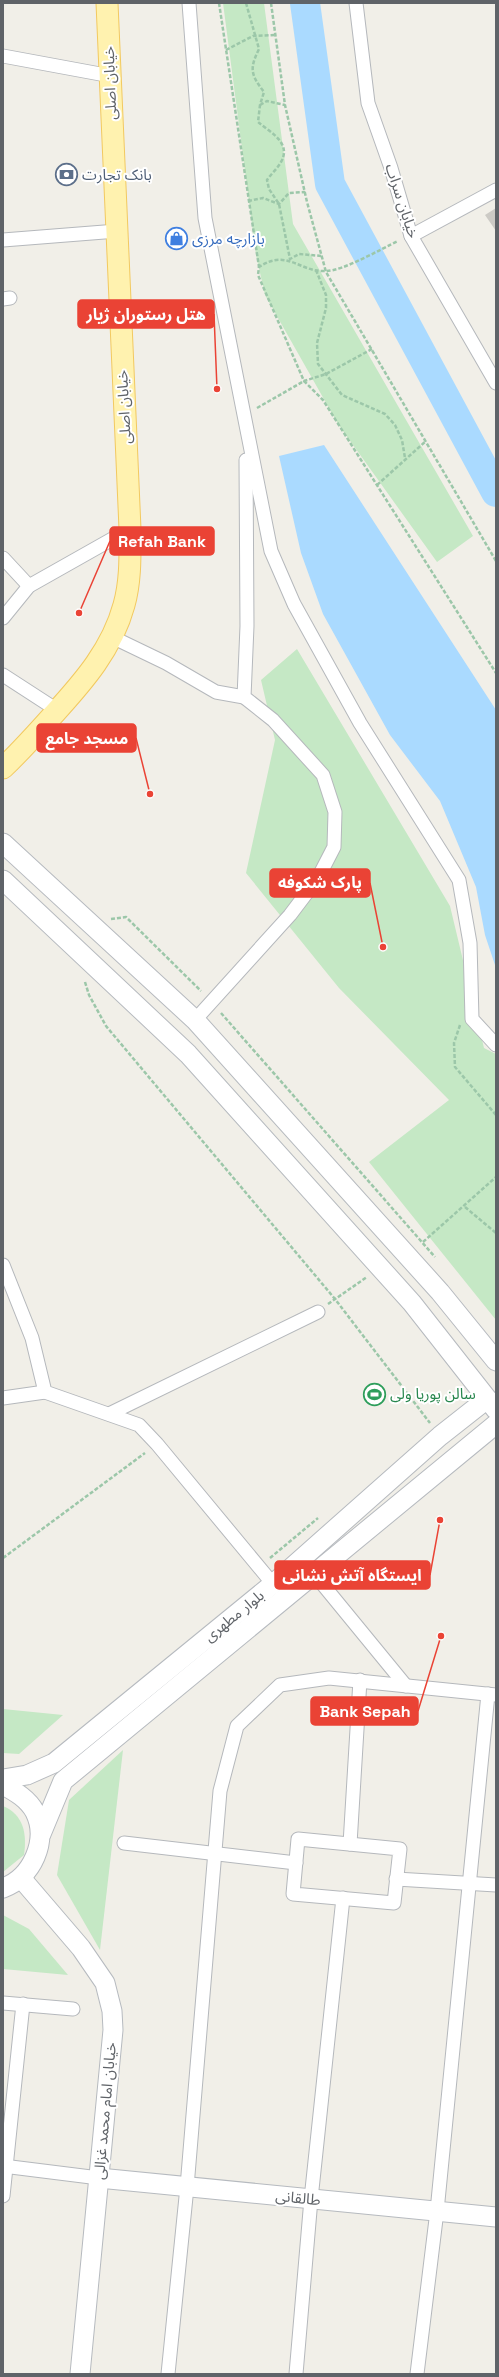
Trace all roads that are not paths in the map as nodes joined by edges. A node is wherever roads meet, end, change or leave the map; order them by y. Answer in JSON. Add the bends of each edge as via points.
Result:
{"nodes":[{"id":1,"x":107,"y":3,"type":"edge"},
{"id":2,"x":189,"y":3,"type":"edge"},
{"id":3,"x":356,"y":3,"type":"edge"},
{"id":4,"x":3,"y":56,"type":"edge"},
{"id":5,"x":111,"y":76,"type":"junction"},
{"id":6,"x":496,"y":190,"type":"edge"},
{"id":7,"x":118,"y":231,"type":"junction"},
{"id":8,"x":407,"y":238,"type":"junction"},
{"id":9,"x":3,"y":240,"type":"edge"},
{"id":10,"x":496,"y":383,"type":"edge"},
{"id":11,"x":246,"y":432,"type":"junction"},
{"id":12,"x":130,"y":529,"type":"junction"},
{"id":13,"x":3,"y":558,"type":"edge"},
{"id":14,"x":29,"y":586,"type":"junction"},
{"id":15,"x":3,"y":618,"type":"edge"},
{"id":16,"x":112,"y":637,"type":"junction"},
{"id":17,"x":3,"y":675,"type":"edge"},
{"id":18,"x":244,"y":697,"type":"junction"},
{"id":19,"x":57,"y":710,"type":"junction"},
{"id":20,"x":3,"y":768,"type":"edge"},
{"id":21,"x":3,"y":843,"type":"edge"},
{"id":22,"x":3,"y":880,"type":"edge"},
{"id":23,"x":196,"y":1020,"type":"junction"},
{"id":24,"x":496,"y":1045,"type":"edge"},
{"id":25,"x":393,"y":1240,"type":"junction"},
{"id":26,"x":376,"y":1262,"type":"junction"},
{"id":27,"x":3,"y":1265,"type":"edge"},
{"id":28,"x":318,"y":1312,"type":"road end"},
{"id":29,"x":496,"y":1361,"type":"edge"},
{"id":30,"x":45,"y":1392,"type":"junction"},
{"id":31,"x":3,"y":1398,"type":"edge"},
{"id":32,"x":491,"y":1404,"type":"edge"},
{"id":33,"x":109,"y":1414,"type":"junction"},
{"id":34,"x":496,"y":1424,"type":"edge"},
{"id":35,"x":315,"y":1575,"type":"junction"},
{"id":36,"x":273,"y":1584,"type":"junction"},
{"id":37,"x":360,"y":1680,"type":"junction"},
{"id":38,"x":406,"y":1686,"type":"junction"},
{"id":39,"x":492,"y":1695,"type":"edge"},
{"id":40,"x":3,"y":1779,"type":"edge"},
{"id":41,"x":3,"y":1785,"type":"edge"},
{"id":42,"x":41,"y":1834,"type":"junction"},
{"id":43,"x":124,"y":1844,"type":"dead end"},
{"id":44,"x":350,"y":1844,"type":"junction"},
{"id":45,"x":214,"y":1855,"type":"junction"},
{"id":46,"x":296,"y":1863,"type":"junction"},
{"id":47,"x":21,"y":1878,"type":"junction"},
{"id":48,"x":396,"y":1879,"type":"junction"},
{"id":49,"x":470,"y":1883,"type":"junction"},
{"id":50,"x":496,"y":1885,"type":"edge"},
{"id":51,"x":3,"y":1888,"type":"edge"},
{"id":52,"x":344,"y":1898,"type":"junction"},
{"id":53,"x":3,"y":2003,"type":"edge"},
{"id":54,"x":22,"y":2004,"type":"junction"},
{"id":55,"x":73,"y":2009,"type":"dead end"},
{"id":56,"x":5,"y":2166,"type":"edge"},
{"id":57,"x":99,"y":2178,"type":"junction"},
{"id":58,"x":187,"y":2187,"type":"junction"},
{"id":59,"x":3,"y":2196,"type":"edge"},
{"id":60,"x":311,"y":2199,"type":"junction"},
{"id":61,"x":437,"y":2211,"type":"junction"},
{"id":62,"x":496,"y":2217,"type":"edge"},
{"id":63,"x":80,"y":2374,"type":"edge"},
{"id":64,"x":168,"y":2374,"type":"edge"},
{"id":65,"x":296,"y":2374,"type":"edge"},
{"id":66,"x":417,"y":2374,"type":"edge"}],
"edges":[{"from":1,"to":5,"type":"main road","name":"خیابان اصلی"},
{"from":2,"to":11,"type":"street","via":[[205,218]]},
{"from":3,"to":8,"type":"street","name":"خیابان سراب","via":[[368,103],[391,168]]},
{"from":4,"to":5,"type":"street"},
{"from":5,"to":7,"type":"main road","name":"خیابان اصلی"},
{"from":6,"to":8,"type":"street"},
{"from":7,"to":9,"type":"street"},
{"from":7,"to":12,"type":"main road","name":"خیابان اصلی"},
{"from":8,"to":10,"type":"street","name":"خیابان سراب"},
{"from":11,"to":18,"type":"street","via":[[247,626]]},
{"from":11,"to":24,"type":"street","via":[[271,551],[294,604],[360,723],[459,880],[470,943],[472,1019]]},
{"from":12,"to":14,"type":"street"},
{"from":12,"to":16,"type":"main road","name":"خیابان اصلی","via":[[130,568],[125,597]]},
{"from":13,"to":14,"type":"street"},
{"from":14,"to":15,"type":"street"},
{"from":16,"to":18,"type":"street","via":[[166,663],[216,692]]},
{"from":16,"to":19,"type":"main road","name":"خیابان اصلی","via":[[89,675]]},
{"from":17,"to":19,"type":"street"},
{"from":18,"to":23,"type":"street","via":[[273,720],[323,776],[335,812],[334,847],[318,878],[290,915]]},
{"from":19,"to":20,"type":"main road","name":"خیابان اصلی"},
{"from":21,"to":23,"type":"main road"},
{"from":22,"to":26,"type":"main road","via":[[188,1054]]},
{"from":23,"to":25,"type":"main road"},
{"from":25,"to":26,"type":"main road"},
{"from":25,"to":29,"type":"main road","via":[[440,1292]]},
{"from":26,"to":32,"type":"main road","via":[[412,1303]]},
{"from":27,"to":30,"type":"street","via":[[32,1338]]},
{"from":28,"to":33,"type":"street"},
{"from":30,"to":31,"type":"street"},
{"from":30,"to":33,"type":"street"},
{"from":32,"to":36,"type":"main road","name":"بلوار مطهری","via":[[440,1436]]},
{"from":33,"to":36,"type":"street","via":[[139,1426],[157,1444]]},
{"from":34,"to":35,"type":"main road","name":"بلوار مطهری"},
{"from":35,"to":38,"type":"street"},
{"from":35,"to":42,"type":"main road","name":"بلوار مطهری","via":[[63,1781]]},
{"from":36,"to":40,"type":"main road","name":"بلوار مطهری","via":[[54,1763],[27,1775]]},
{"from":37,"to":38,"type":"street"},
{"from":37,"to":44,"type":"street"},
{"from":37,"to":45,"type":"street","via":[[329,1678],[280,1685],[237,1726],[220,1791]]},
{"from":38,"to":39,"type":"street"},
{"from":39,"to":49,"type":"street"},
{"from":41,"to":42,"type":"main road","via":[[21,1795],[35,1812]]},
{"from":42,"to":47,"type":"main road","name":"بلوار مطهری","via":[[36,1858]]},
{"from":43,"to":45,"type":"street"},
{"from":44,"to":46,"type":"street","via":[[298,1839]]},
{"from":44,"to":48,"type":"street","via":[[400,1849]]},
{"from":45,"to":46,"type":"street"},
{"from":45,"to":58,"type":"street"},
{"from":46,"to":52,"type":"street","via":[[293,1894]]},
{"from":47,"to":51,"type":"main road"},
{"from":47,"to":57,"type":"main road","name":"خیابان امام محمد غزالی","via":[[81,1948],[105,1983],[112,2011],[113,2030]]},
{"from":48,"to":49,"type":"street"},
{"from":48,"to":52,"type":"street","via":[[394,1903]]},
{"from":49,"to":50,"type":"street"},
{"from":49,"to":61,"type":"street"},
{"from":52,"to":60,"type":"street"},
{"from":53,"to":54,"type":"street"},
{"from":54,"to":55,"type":"street"},
{"from":54,"to":56,"type":"street"},
{"from":56,"to":57,"type":"street"},
{"from":56,"to":59,"type":"street"},
{"from":57,"to":58,"type":"main road","name":"طالقانی"},
{"from":57,"to":63,"type":"main road","name":"خیابان امام محمد غزالی"},
{"from":58,"to":60,"type":"main road","name":"طالقانی"},
{"from":58,"to":64,"type":"street"},
{"from":60,"to":61,"type":"main road","name":"طالقانی"},
{"from":60,"to":65,"type":"street"},
{"from":61,"to":62,"type":"main road","name":"طالقانی"},
{"from":61,"to":66,"type":"street"}]}
